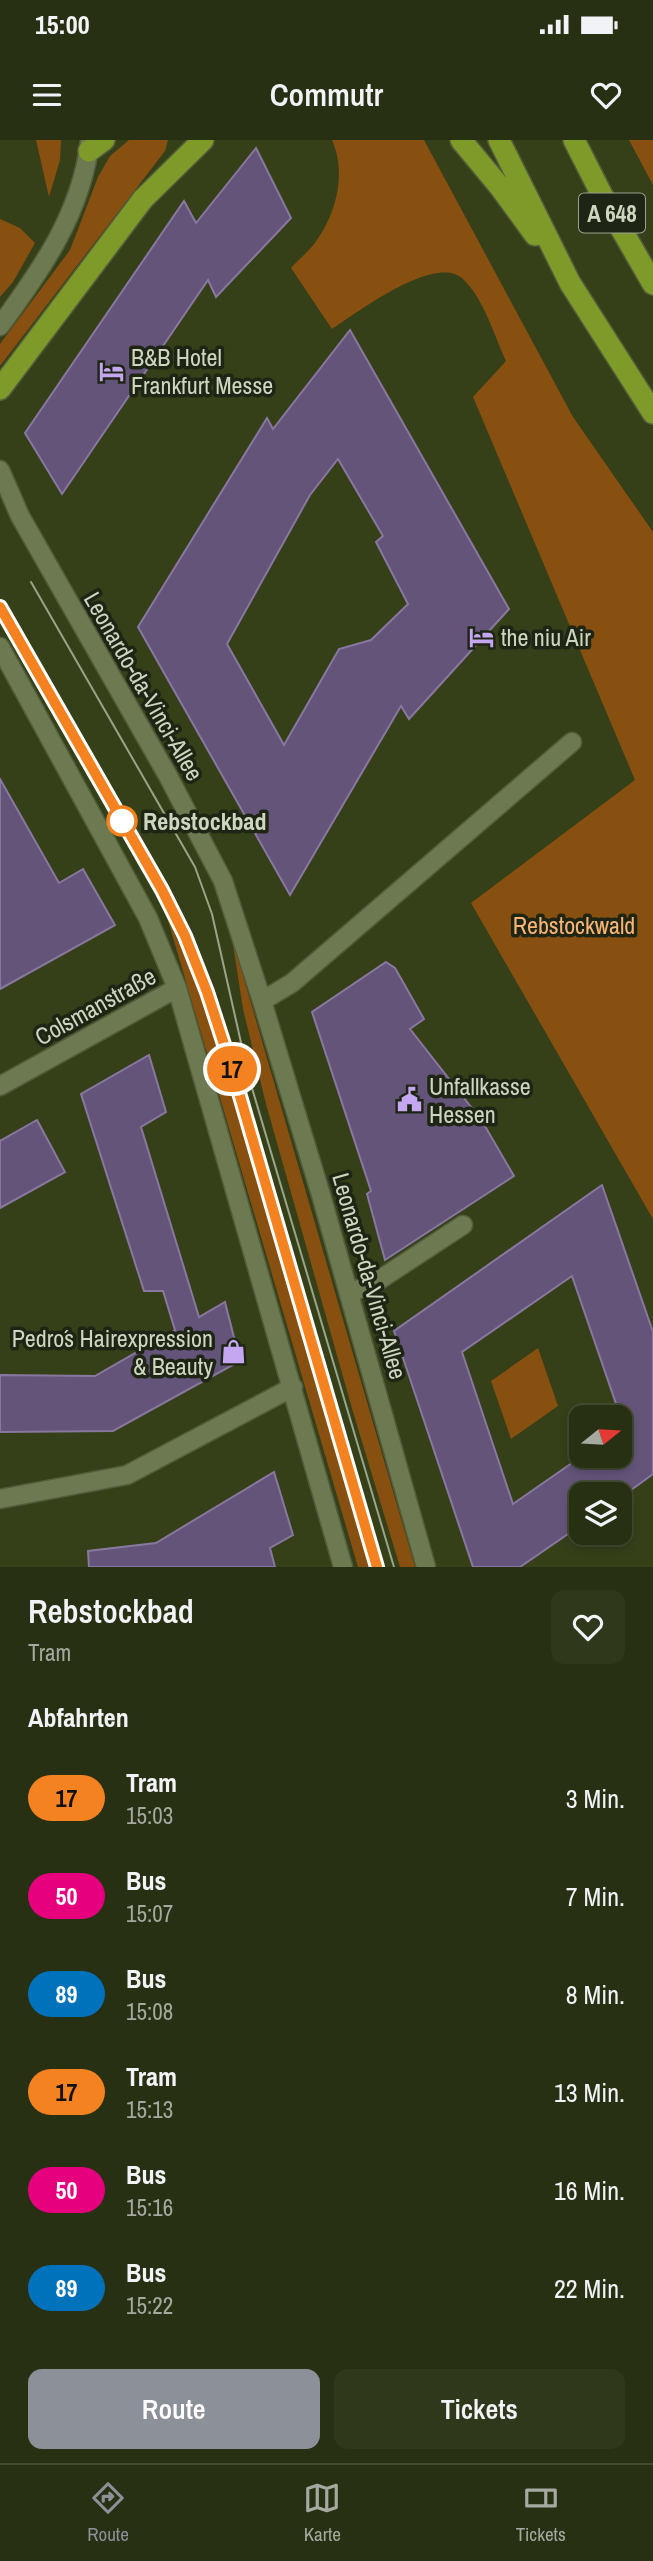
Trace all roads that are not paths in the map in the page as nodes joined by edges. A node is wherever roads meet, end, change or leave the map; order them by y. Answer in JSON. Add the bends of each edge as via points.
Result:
{"nodes":[{"id":1,"x":203,"y":140,"type":"edge"},
{"id":2,"x":461,"y":140,"type":"edge"},
{"id":3,"x":499,"y":140,"type":"edge"},
{"id":4,"x":574,"y":140,"type":"edge"},
{"id":5,"x":94,"y":144,"type":"edge"},
{"id":6,"x":570,"y":283,"type":"junction"},
{"id":7,"x":653,"y":284,"type":"edge"},
{"id":8,"x":0,"y":326,"type":"edge"},
{"id":9,"x":0,"y":389,"type":"edge"},
{"id":10,"x":653,"y":413,"type":"edge"},
{"id":11,"x":0,"y":470,"type":"edge"},
{"id":12,"x":0,"y":505,"type":"edge"},
{"id":13,"x":20,"y":516,"type":"junction"},
{"id":14,"x":0,"y":647,"type":"edge"},
{"id":15,"x":572,"y":742,"type":"dead end"},
{"id":16,"x":177,"y":988,"type":"junction"},
{"id":17,"x":262,"y":1001,"type":"junction"},
{"id":18,"x":0,"y":1086,"type":"edge"},
{"id":19,"x":463,"y":1225,"type":"dead end"},
{"id":20,"x":349,"y":1293,"type":"junction"},
{"id":21,"x":293,"y":1387,"type":"junction"},
{"id":22,"x":0,"y":1499,"type":"edge"},
{"id":23,"x":343,"y":1567,"type":"edge"},
{"id":24,"x":426,"y":1567,"type":"edge"}],
"edges":[{"from":1,"to":9,"type":"highway","via":[[144,199]]},
{"from":2,"to":6,"type":"highway"},
{"from":3,"to":6,"type":"highway","number":"A 648"},
{"from":4,"to":7,"type":"highway","number":"A 648"},
{"from":5,"to":8,"type":"street","via":[[61,235]]},
{"from":6,"to":10,"type":"highway","number":"A 648"},
{"from":11,"to":13,"type":"street","name":"Leonardo-da-Vinci-Allee"},
{"from":12,"to":13,"type":"street"},
{"from":13,"to":17,"type":"street","name":"Leonardo-da-Vinci-Allee","via":[[213,860]]},
{"from":14,"to":16,"type":"street","via":[[148,918]]},
{"from":15,"to":17,"type":"street","via":[[292,983]]},
{"from":16,"to":18,"type":"street","name":"Colsmanstraße"},
{"from":16,"to":21,"type":"street"},
{"from":17,"to":20,"type":"street","name":"Leonardo-da-Vinci-Allee"},
{"from":19,"to":20,"type":"street","via":[[370,1286]]},
{"from":20,"to":24,"type":"street","name":"Leonardo-da-Vinci-Allee"},
{"from":21,"to":22,"type":"street","via":[[127,1475]]},
{"from":21,"to":23,"type":"street"}]}
